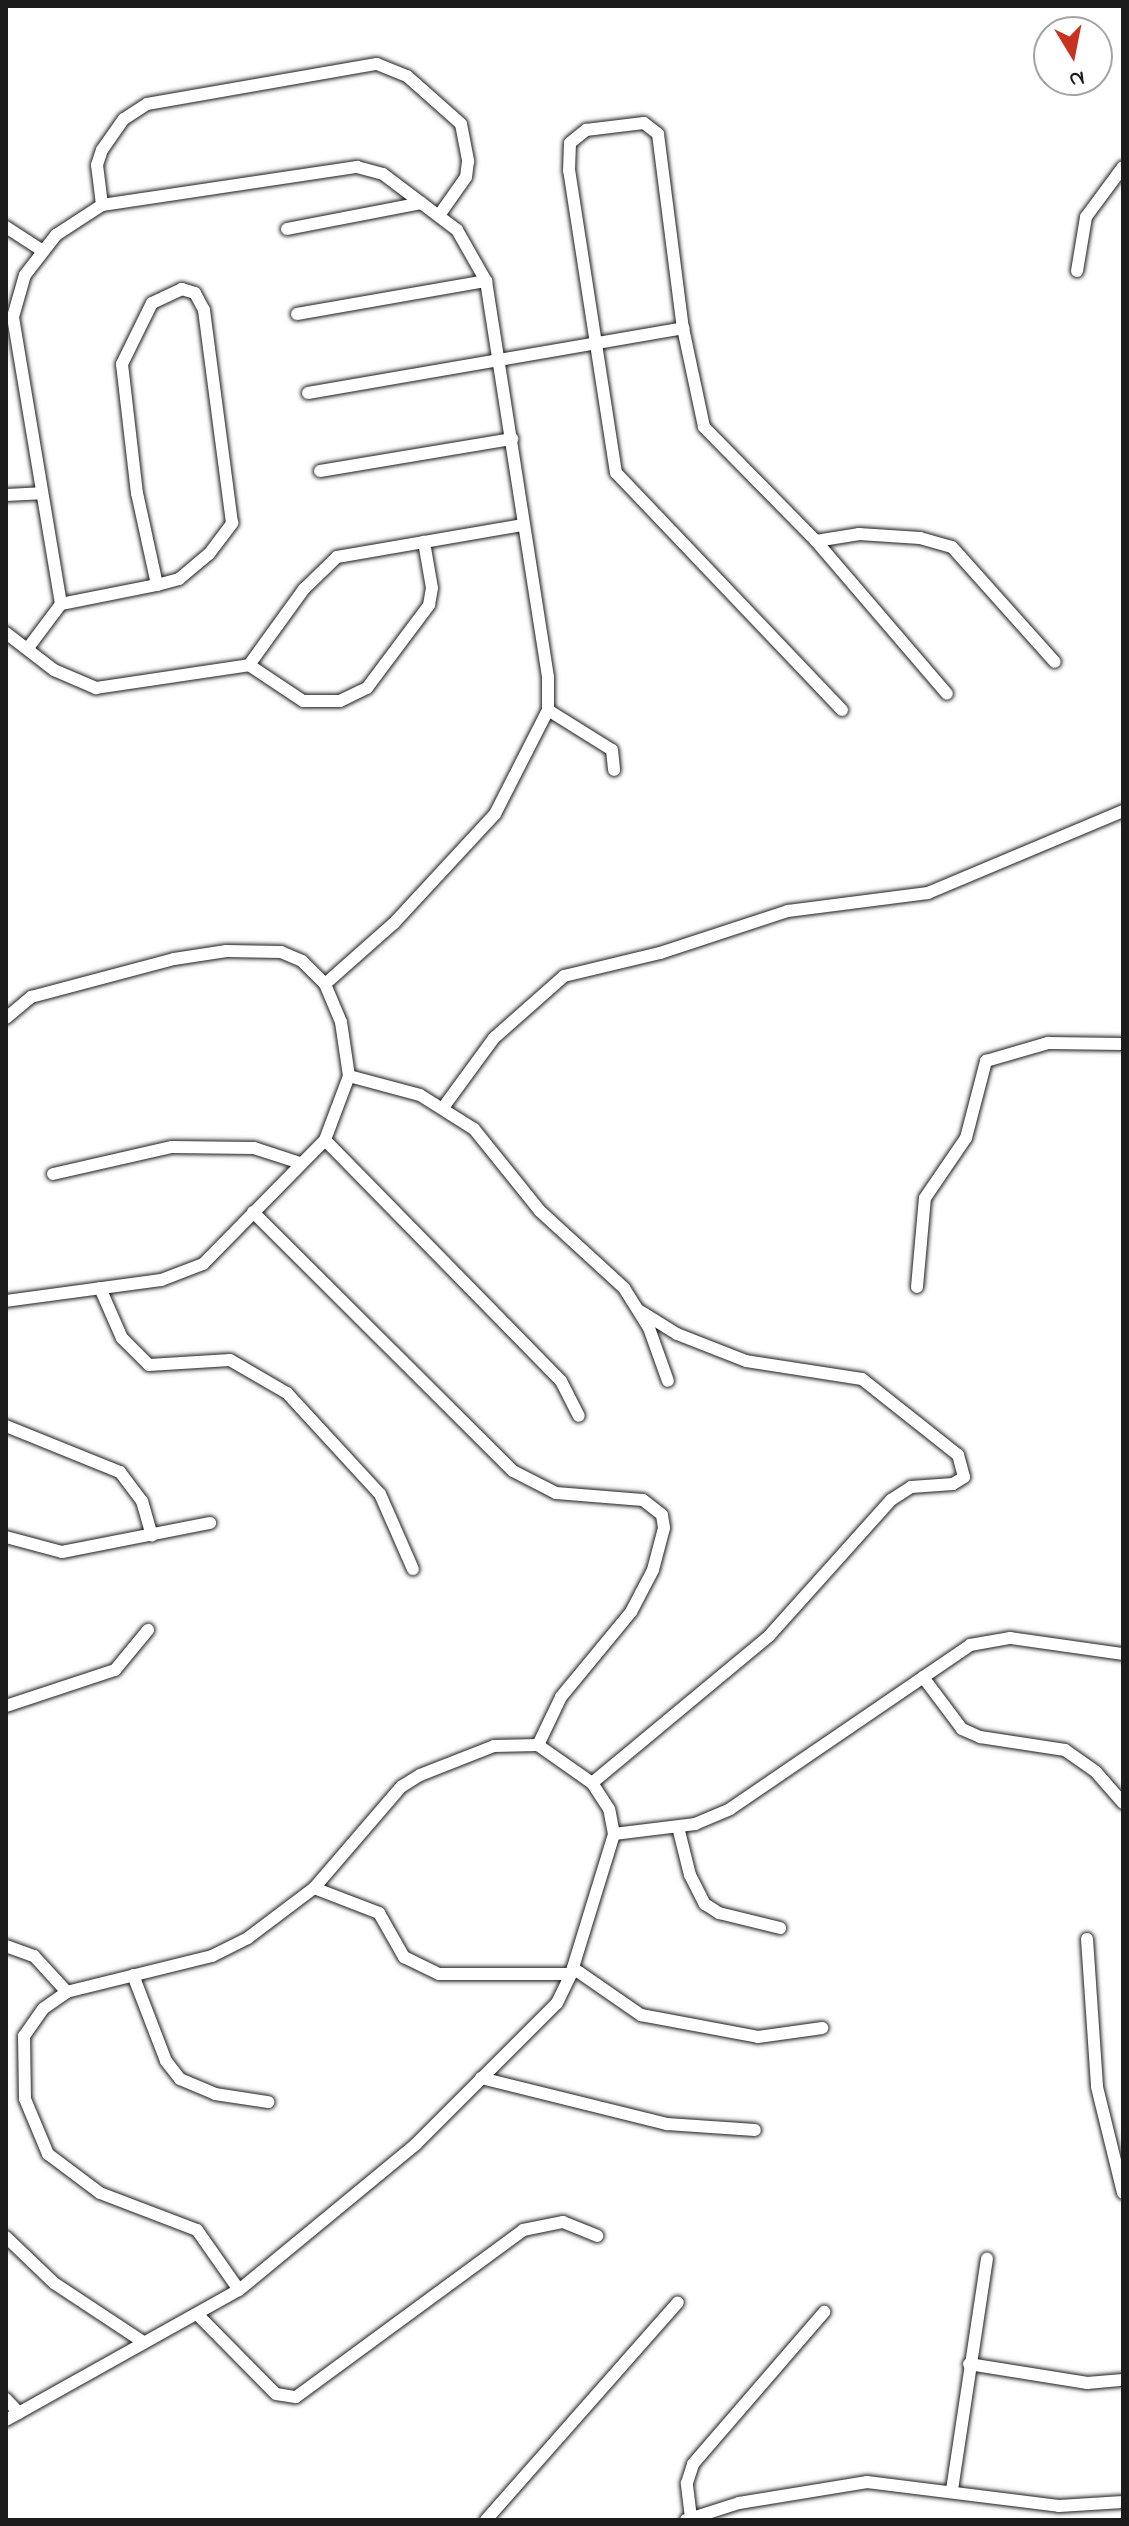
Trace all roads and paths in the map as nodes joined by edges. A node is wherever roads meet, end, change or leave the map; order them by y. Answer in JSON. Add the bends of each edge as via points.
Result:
{"nodes":[{"id":1,"x":1123,"y":167,"type":"edge"},
{"id":2,"x":422,"y":203,"type":"junction"},
{"id":3,"x":102,"y":205,"type":"junction"},
{"id":4,"x":440,"y":214,"type":"junction"},
{"id":5,"x":6,"y":227,"type":"edge"},
{"id":6,"x":287,"y":229,"type":"dead end"},
{"id":7,"x":43,"y":251,"type":"junction"},
{"id":8,"x":1077,"y":271,"type":"dead end"},
{"id":9,"x":486,"y":281,"type":"junction"},
{"id":10,"x":297,"y":314,"type":"dead end"},
{"id":11,"x":683,"y":328,"type":"junction"},
{"id":12,"x":594,"y":340,"type":"junction"},
{"id":13,"x":499,"y":358,"type":"junction"},
{"id":14,"x":308,"y":393,"type":"dead end"},
{"id":15,"x":512,"y":439,"type":"junction"},
{"id":16,"x":320,"y":471,"type":"dead end"},
{"id":17,"x":41,"y":493,"type":"junction"},
{"id":18,"x":6,"y":495,"type":"edge"},
{"id":19,"x":523,"y":525,"type":"junction"},
{"id":20,"x":816,"y":541,"type":"junction"},
{"id":21,"x":424,"y":542,"type":"junction"},
{"id":22,"x":157,"y":585,"type":"junction"},
{"id":23,"x":61,"y":604,"type":"junction"},
{"id":24,"x":6,"y":633,"type":"edge"},
{"id":25,"x":28,"y":648,"type":"junction"},
{"id":26,"x":1055,"y":662,"type":"dead end"},
{"id":27,"x":249,"y":665,"type":"junction"},
{"id":28,"x":947,"y":694,"type":"dead end"},
{"id":29,"x":548,"y":710,"type":"junction"},
{"id":30,"x":842,"y":710,"type":"dead end"},
{"id":31,"x":614,"y":770,"type":"dead end"},
{"id":32,"x":1123,"y":811,"type":"edge"},
{"id":33,"x":325,"y":984,"type":"junction"},
{"id":34,"x":6,"y":1018,"type":"edge"},
{"id":35,"x":1123,"y":1044,"type":"edge"},
{"id":36,"x":349,"y":1076,"type":"junction"},
{"id":37,"x":445,"y":1105,"type":"junction"},
{"id":38,"x":325,"y":1140,"type":"junction"},
{"id":39,"x":300,"y":1163,"type":"junction"},
{"id":40,"x":53,"y":1174,"type":"dead end"},
{"id":41,"x":253,"y":1212,"type":"junction"},
{"id":42,"x":917,"y":1287,"type":"dead end"},
{"id":43,"x":100,"y":1288,"type":"junction"},
{"id":44,"x":6,"y":1301,"type":"edge"},
{"id":45,"x":640,"y":1311,"type":"junction"},
{"id":46,"x":668,"y":1381,"type":"dead end"},
{"id":47,"x":579,"y":1416,"type":"dead end"},
{"id":48,"x":6,"y":1426,"type":"edge"},
{"id":49,"x":210,"y":1523,"type":"dead end"},
{"id":50,"x":152,"y":1536,"type":"junction"},
{"id":51,"x":6,"y":1537,"type":"edge"},
{"id":52,"x":413,"y":1569,"type":"dead end"},
{"id":53,"x":148,"y":1630,"type":"dead end"},
{"id":54,"x":1123,"y":1654,"type":"edge"},
{"id":55,"x":923,"y":1677,"type":"junction"},
{"id":56,"x":6,"y":1706,"type":"edge"},
{"id":57,"x":538,"y":1745,"type":"junction"},
{"id":58,"x":592,"y":1783,"type":"junction"},
{"id":59,"x":1123,"y":1803,"type":"edge"},
{"id":60,"x":678,"y":1827,"type":"junction"},
{"id":61,"x":614,"y":1834,"type":"junction"},
{"id":62,"x":314,"y":1888,"type":"junction"},
{"id":63,"x":780,"y":1928,"type":"dead end"},
{"id":64,"x":1087,"y":1939,"type":"dead end"},
{"id":65,"x":6,"y":1946,"type":"edge"},
{"id":66,"x":572,"y":1971,"type":"junction"},
{"id":67,"x":133,"y":1975,"type":"junction"},
{"id":68,"x":67,"y":1992,"type":"junction"},
{"id":69,"x":822,"y":2028,"type":"dead end"},
{"id":70,"x":481,"y":2078,"type":"junction"},
{"id":71,"x":268,"y":2102,"type":"dead end"},
{"id":72,"x":755,"y":2130,"type":"dead end"},
{"id":73,"x":1123,"y":2193,"type":"edge"},
{"id":74,"x":597,"y":2236,"type":"dead end"},
{"id":75,"x":6,"y":2237,"type":"edge"},
{"id":76,"x":987,"y":2259,"type":"dead end"},
{"id":77,"x":239,"y":2290,"type":"junction"},
{"id":78,"x":678,"y":2302,"type":"dead end"},
{"id":79,"x":824,"y":2312,"type":"dead end"},
{"id":80,"x":197,"y":2314,"type":"junction"},
{"id":81,"x":143,"y":2342,"type":"junction"},
{"id":82,"x":969,"y":2364,"type":"junction"},
{"id":83,"x":1123,"y":2380,"type":"edge"},
{"id":84,"x":6,"y":2399,"type":"edge"},
{"id":85,"x":19,"y":2413,"type":"junction"},
{"id":86,"x":6,"y":2420,"type":"edge"},
{"id":87,"x":952,"y":2490,"type":"junction"},
{"id":88,"x":1123,"y":2502,"type":"edge"},
{"id":89,"x":688,"y":2519,"type":"edge"},
{"id":90,"x":486,"y":2520,"type":"edge"}],
"edges":[{"from":1,"to":8,"type":"street","via":[[1086,217]]},
{"from":2,"to":3,"type":"street","via":[[383,174],[357,167]]},
{"from":2,"to":4,"type":"street"},
{"from":2,"to":6,"type":"street"},
{"from":3,"to":4,"type":"street","via":[[97,165],[102,150],[124,119],[147,104],[377,64],[407,76],[461,124],[466,177]]},
{"from":3,"to":7,"type":"street","via":[[74,219]]},
{"from":4,"to":9,"type":"street","via":[[471,248]]},
{"from":5,"to":7,"type":"street"},
{"from":7,"to":17,"type":"street","via":[[16,294],[13,317]]},
{"from":9,"to":10,"type":"street"},
{"from":9,"to":13,"type":"street"},
{"from":11,"to":12,"type":"street"},
{"from":11,"to":12,"type":"street","via":[[658,134],[644,123],[630,123],[586,130],[570,143],[569,171]]},
{"from":11,"to":20,"type":"street","via":[[704,427]]},
{"from":12,"to":13,"type":"street"},
{"from":12,"to":30,"type":"street","via":[[616,473]]},
{"from":13,"to":14,"type":"street"},
{"from":13,"to":15,"type":"street"},
{"from":15,"to":16,"type":"street"},
{"from":15,"to":19,"type":"street"},
{"from":17,"to":18,"type":"street"},
{"from":17,"to":23,"type":"street"},
{"from":19,"to":21,"type":"street"},
{"from":19,"to":29,"type":"street","via":[[548,677]]},
{"from":20,"to":26,"type":"street","via":[[859,534],[920,538],[952,547]]},
{"from":20,"to":28,"type":"street"},
{"from":21,"to":27,"type":"street","via":[[331,561]]},
{"from":21,"to":27,"type":"street","via":[[432,588],[429,605],[367,688],[340,701],[303,701]]},
{"from":22,"to":22,"type":"street","via":[[179,579],[209,554],[228,532],[233,513],[204,310],[195,293],[182,289],[152,303],[122,364],[137,493]]},
{"from":22,"to":23,"type":"street"},
{"from":23,"to":25,"type":"street"},
{"from":24,"to":25,"type":"street"},
{"from":25,"to":27,"type":"street","via":[[54,670],[96,688]]},
{"from":29,"to":31,"type":"street","via":[[612,750]]},
{"from":29,"to":33,"type":"street","via":[[495,814],[394,923]]},
{"from":32,"to":37,"type":"street","via":[[928,893],[788,911],[660,953],[564,976],[494,1038]]},
{"from":33,"to":34,"type":"street","via":[[302,961],[281,952],[226,951],[31,997]]},
{"from":33,"to":36,"type":"street","via":[[341,1022]]},
{"from":35,"to":42,"type":"street","via":[[1048,1043],[986,1061],[966,1138],[925,1198]]},
{"from":36,"to":37,"type":"street","via":[[389,1082]]},
{"from":36,"to":38,"type":"street"},
{"from":37,"to":45,"type":"street","via":[[474,1129],[540,1211],[611,1273]]},
{"from":38,"to":39,"type":"street"},
{"from":38,"to":47,"type":"street","via":[[561,1381]]},
{"from":39,"to":40,"type":"street","via":[[254,1148],[172,1147]]},
{"from":39,"to":41,"type":"street"},
{"from":41,"to":43,"type":"street","via":[[192,1270]]},
{"from":41,"to":57,"type":"street","via":[[501,1463],[540,1488],[643,1500],[662,1515],[664,1528],[653,1570],[631,1612],[561,1697]]},
{"from":43,"to":44,"type":"street"},
{"from":43,"to":52,"type":"street","via":[[122,1338],[149,1365],[230,1360],[287,1393],[380,1494]]},
{"from":45,"to":46,"type":"street"},
{"from":45,"to":58,"type":"street","via":[[677,1334],[746,1361],[862,1379],[958,1455],[964,1477],[953,1484],[911,1487],[891,1500],[769,1636]]},
{"from":48,"to":50,"type":"street","via":[[120,1472],[142,1501]]},
{"from":49,"to":50,"type":"street"},
{"from":50,"to":51,"type":"street","via":[[62,1552]]},
{"from":53,"to":56,"type":"street","via":[[115,1670]]},
{"from":54,"to":55,"type":"street","via":[[1000,1637],[970,1645]]},
{"from":55,"to":59,"type":"street","via":[[962,1729],[980,1737],[1065,1750],[1096,1772]]},
{"from":55,"to":60,"type":"street","via":[[730,1809]]},
{"from":57,"to":58,"type":"street"},
{"from":57,"to":62,"type":"street","via":[[494,1746],[409,1781]]},
{"from":58,"to":61,"type":"street","via":[[609,1809]]},
{"from":60,"to":61,"type":"street"},
{"from":60,"to":63,"type":"street","via":[[690,1875],[705,1904],[719,1913]]},
{"from":61,"to":66,"type":"street"},
{"from":62,"to":66,"type":"street","via":[[379,1913],[404,1957],[439,1974]]},
{"from":62,"to":67,"type":"street","via":[[228,1949]]},
{"from":64,"to":73,"type":"street","via":[[1097,2087]]},
{"from":65,"to":68,"type":"street","via":[[34,1956]]},
{"from":66,"to":69,"type":"street","via":[[641,2015],[758,2037]]},
{"from":66,"to":70,"type":"street","via":[[557,2003]]},
{"from":67,"to":68,"type":"street"},
{"from":67,"to":71,"type":"street","via":[[166,2061],[180,2079],[215,2094]]},
{"from":68,"to":77,"type":"street","via":[[43,2009],[21,2047],[25,2099],[39,2141],[61,2167],[100,2193],[197,2230]]},
{"from":70,"to":72,"type":"street","via":[[667,2124]]},
{"from":70,"to":77,"type":"street","via":[[410,2150]]},
{"from":74,"to":80,"type":"street","via":[[563,2222],[523,2230],[296,2397],[276,2394]]},
{"from":75,"to":81,"type":"street","via":[[54,2283]]},
{"from":76,"to":82,"type":"street"},
{"from":77,"to":80,"type":"street"},
{"from":78,"to":90,"type":"street"},
{"from":79,"to":89,"type":"street","via":[[693,2464],[687,2483]]},
{"from":80,"to":81,"type":"street"},
{"from":81,"to":85,"type":"street"},
{"from":82,"to":83,"type":"street","via":[[1087,2383]]},
{"from":82,"to":87,"type":"street"},
{"from":84,"to":85,"type":"street"},
{"from":85,"to":86,"type":"street"},
{"from":87,"to":88,"type":"street","via":[[1077,2508]]},
{"from":87,"to":89,"type":"street","via":[[885,2482],[841,2484],[739,2503]]}]}
